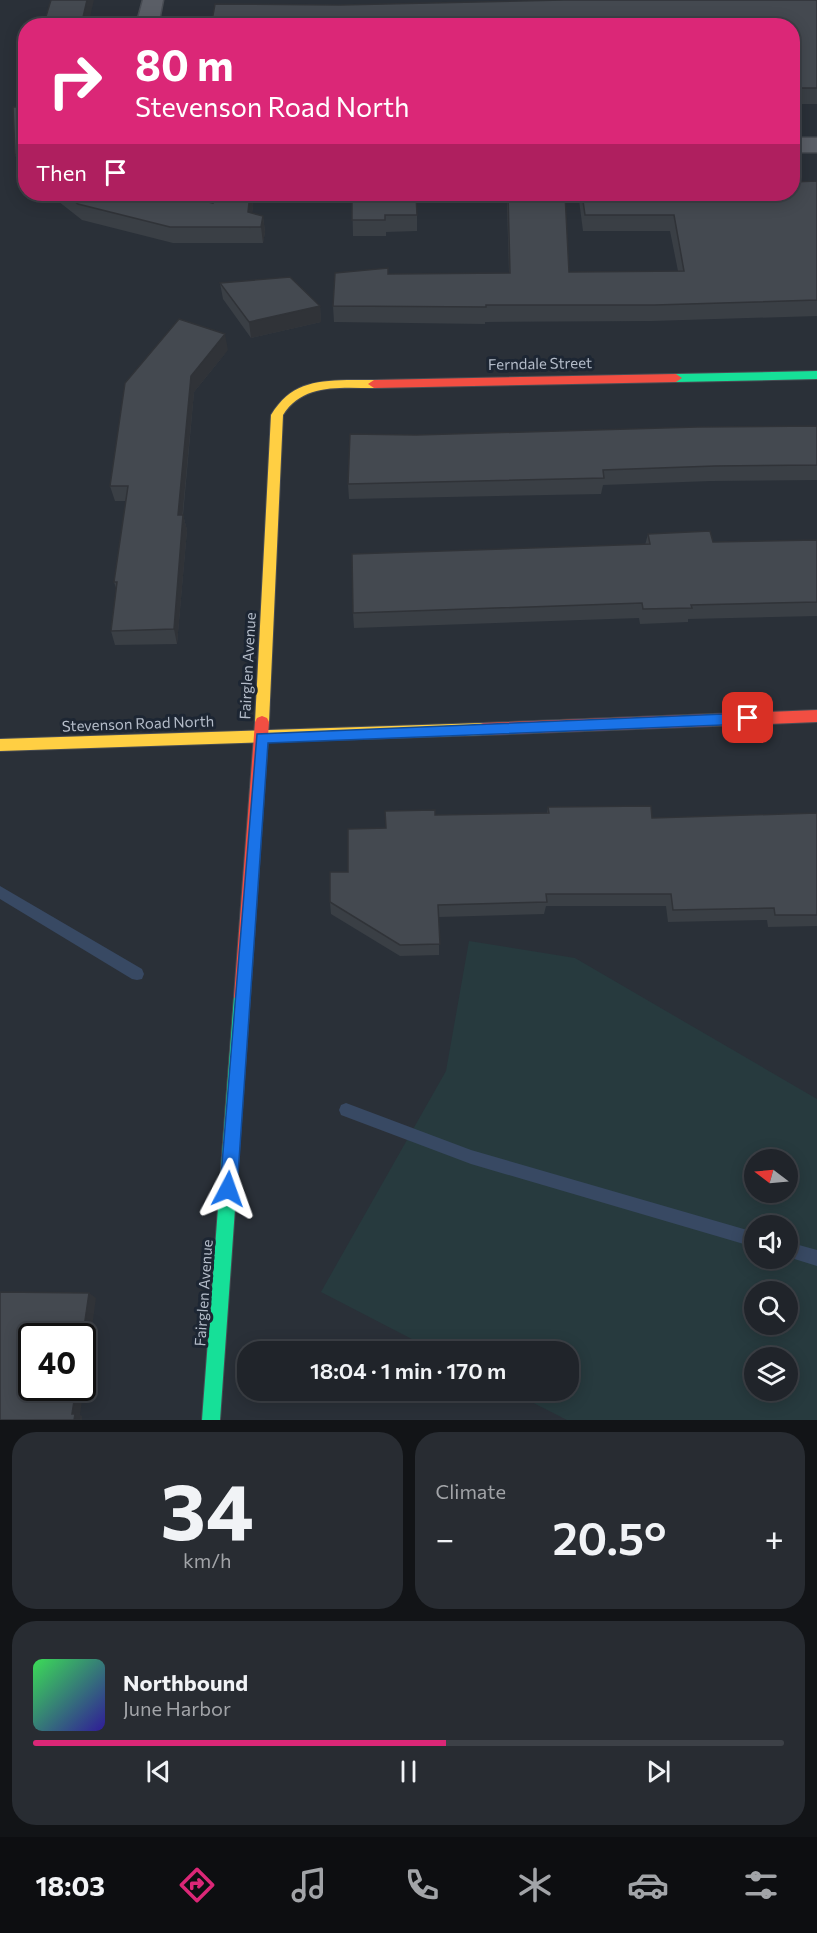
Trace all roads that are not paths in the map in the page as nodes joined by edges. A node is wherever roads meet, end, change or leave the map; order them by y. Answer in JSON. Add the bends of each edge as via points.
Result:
{"nodes":[{"id":1,"x":153,"y":0,"type":"edge"},
{"id":2,"x":149,"y":18,"type":"edge"},
{"id":3,"x":800,"y":145,"type":"edge"},
{"id":4,"x":817,"y":145,"type":"edge"},
{"id":5,"x":817,"y":375,"type":"edge"},
{"id":6,"x":277,"y":415,"type":"joint"},
{"id":7,"x":817,"y":716,"type":"edge"},
{"id":8,"x":261,"y":738,"type":"junction"},
{"id":9,"x":0,"y":745,"type":"edge"},
{"id":10,"x":211,"y":1420,"type":"edge"}],
"edges":[{"from":1,"to":2,"type":"street"},
{"from":3,"to":4,"type":"street"},
{"from":5,"to":6,"type":"street","name":"Ferndale Street","via":[[325,385],[303,388],[289,396]]},
{"from":6,"to":8,"type":"street","name":"Fairglen Avenue"},
{"from":7,"to":8,"type":"street","name":"Stevenson Road North"},
{"from":8,"to":9,"type":"street","name":"Stevenson Road North"},
{"from":8,"to":10,"type":"street","name":"Fairglen Avenue"}]}
